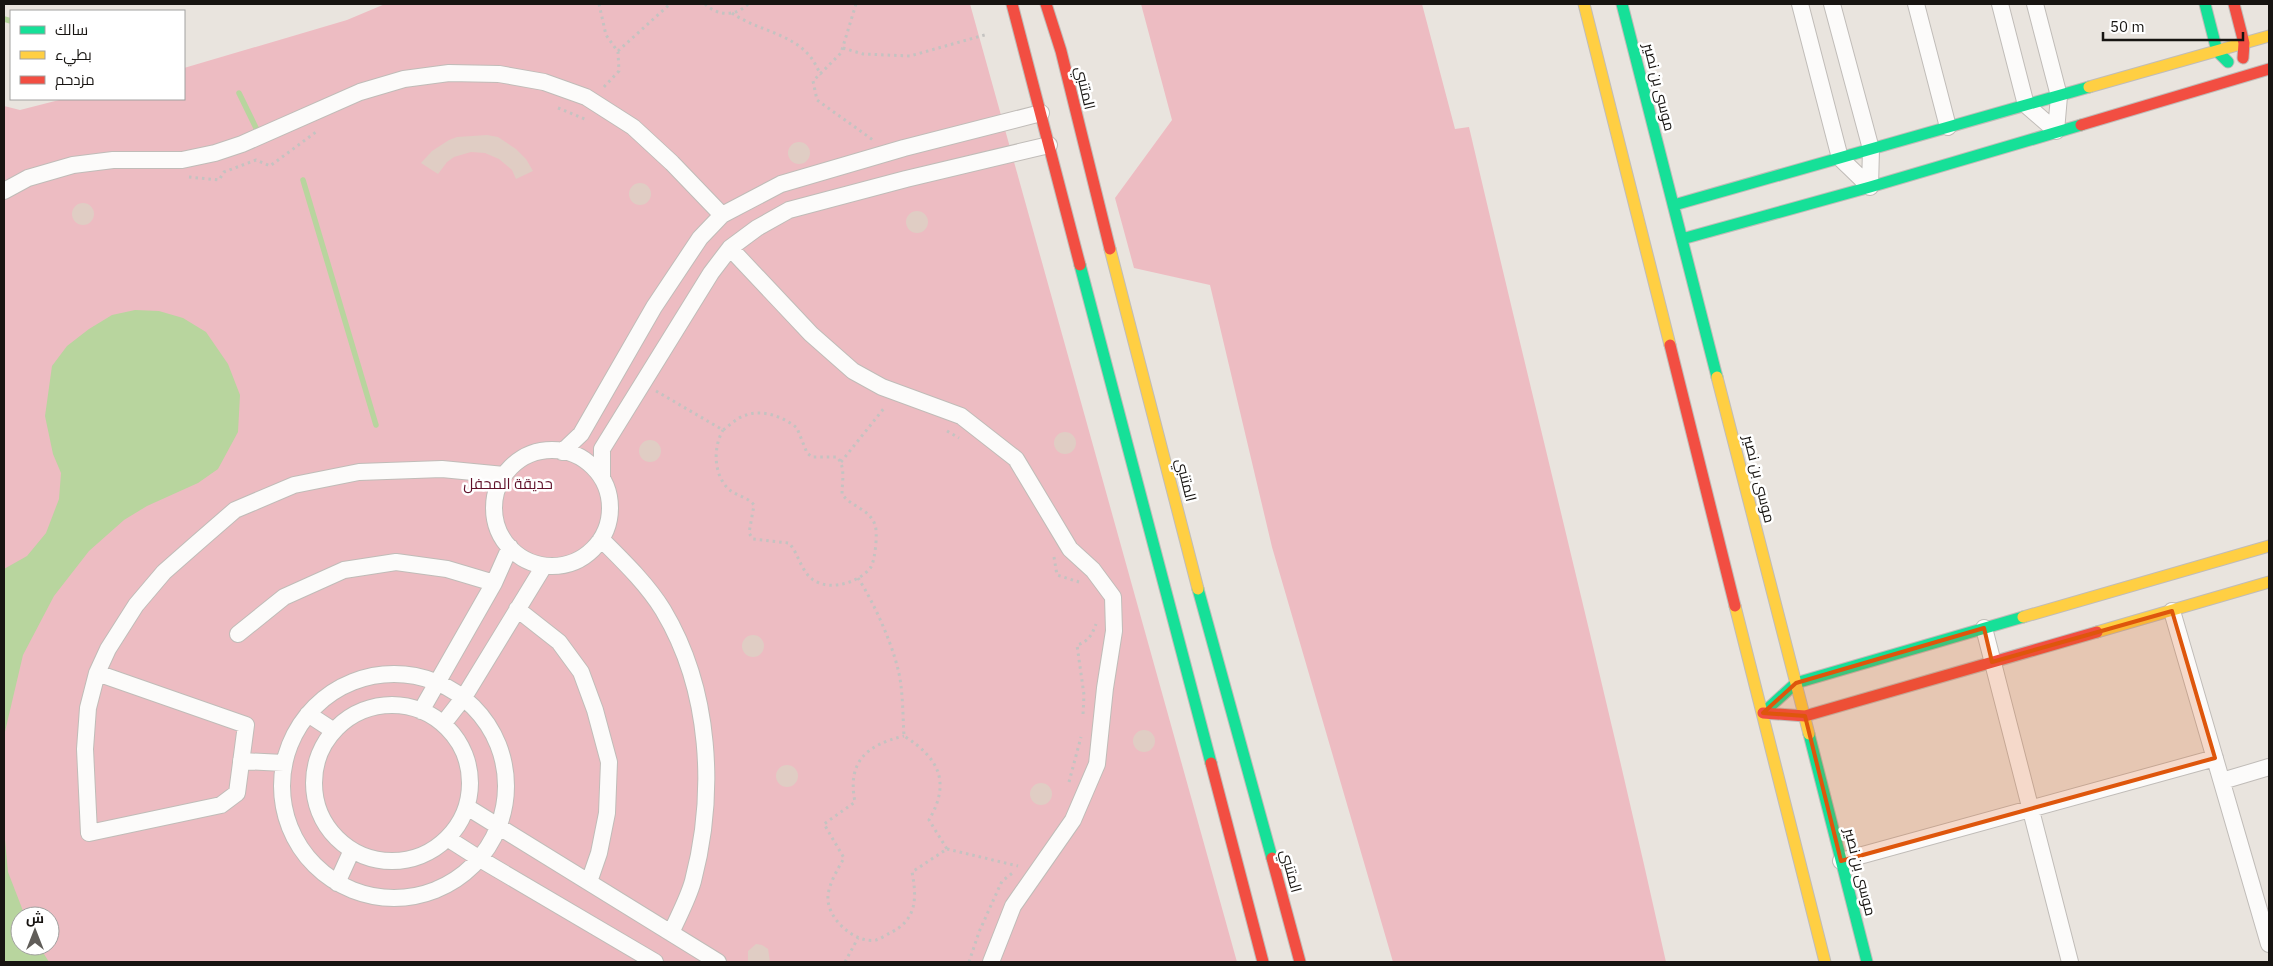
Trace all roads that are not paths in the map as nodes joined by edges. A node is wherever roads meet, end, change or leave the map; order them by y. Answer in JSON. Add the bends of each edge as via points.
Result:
{"nodes":[{"id":1,"x":1012,"y":4,"type":"edge"},
{"id":2,"x":1046,"y":4,"type":"edge"},
{"id":3,"x":1584,"y":4,"type":"edge"},
{"id":4,"x":1622,"y":4,"type":"edge"},
{"id":5,"x":1800,"y":4,"type":"edge"},
{"id":6,"x":1832,"y":4,"type":"edge"},
{"id":7,"x":1916,"y":4,"type":"edge"},
{"id":8,"x":2000,"y":4,"type":"edge"},
{"id":9,"x":2035,"y":4,"type":"edge"},
{"id":10,"x":2205,"y":4,"type":"edge"},
{"id":11,"x":2234,"y":4,"type":"edge"},
{"id":12,"x":2269,"y":36,"type":"edge"},
{"id":13,"x":2244,"y":43,"type":"junction"},
{"id":14,"x":2217,"y":51,"type":"junction"},
{"id":15,"x":2269,"y":69,"type":"edge"},
{"id":16,"x":2242,"y":77,"type":"junction"},
{"id":17,"x":2059,"y":96,"type":"junction"},
{"id":18,"x":2026,"y":105,"type":"junction"},
{"id":19,"x":1041,"y":113,"type":"junction"},
{"id":20,"x":1948,"y":127,"type":"junction"},
{"id":21,"x":2056,"y":131,"type":"junction"},
{"id":22,"x":1049,"y":145,"type":"junction"},
{"id":23,"x":1871,"y":149,"type":"junction"},
{"id":24,"x":1840,"y":158,"type":"junction"},
{"id":25,"x":1870,"y":187,"type":"junction"},
{"id":26,"x":4,"y":191,"type":"edge"},
{"id":27,"x":1674,"y":205,"type":"junction"},
{"id":28,"x":722,"y":215,"type":"junction"},
{"id":29,"x":1682,"y":239,"type":"junction"},
{"id":30,"x":730,"y":248,"type":"junction"},
{"id":31,"x":562,"y":452,"type":"junction"},
{"id":32,"x":504,"y":476,"type":"junction"},
{"id":33,"x":602,"y":477,"type":"junction"},
{"id":34,"x":601,"y":539,"type":"junction"},
{"id":35,"x":2269,"y":546,"type":"edge"},
{"id":36,"x":510,"y":548,"type":"junction"},
{"id":37,"x":544,"y":566,"type":"junction"},
{"id":38,"x":2269,"y":582,"type":"edge"},
{"id":39,"x":494,"y":583,"type":"junction"},
{"id":40,"x":517,"y":609,"type":"junction"},
{"id":41,"x":2172,"y":610,"type":"junction"},
{"id":42,"x":1984,"y":628,"type":"junction"},
{"id":43,"x":238,"y":634,"type":"dead end"},
{"id":44,"x":1992,"y":662,"type":"junction"},
{"id":45,"x":97,"y":673,"type":"junction"},
{"id":46,"x":438,"y":683,"type":"junction"},
{"id":47,"x":1796,"y":683,"type":"junction"},
{"id":48,"x":464,"y":697,"type":"junction"},
{"id":49,"x":421,"y":711,"type":"junction"},
{"id":50,"x":1763,"y":713,"type":"junction"},
{"id":51,"x":308,"y":714,"type":"junction"},
{"id":52,"x":1805,"y":716,"type":"junction"},
{"id":53,"x":443,"y":724,"type":"junction"},
{"id":54,"x":334,"y":731,"type":"junction"},
{"id":55,"x":2215,"y":758,"type":"junction"},
{"id":56,"x":241,"y":761,"type":"junction"},
{"id":57,"x":284,"y":763,"type":"junction"},
{"id":58,"x":2269,"y":768,"type":"edge"},
{"id":59,"x":2222,"y":781,"type":"junction"},
{"id":60,"x":467,"y":807,"type":"junction"},
{"id":61,"x":2030,"y":809,"type":"junction"},
{"id":62,"x":500,"y":826,"type":"junction"},
{"id":63,"x":447,"y":838,"type":"junction"},
{"id":64,"x":352,"y":850,"type":"junction"},
{"id":65,"x":480,"y":859,"type":"junction"},
{"id":66,"x":1841,"y":860,"type":"junction"},
{"id":67,"x":589,"y":882,"type":"junction"},
{"id":68,"x":336,"y":883,"type":"junction"},
{"id":69,"x":671,"y":934,"type":"junction"},
{"id":70,"x":2269,"y":944,"type":"edge"},
{"id":71,"x":655,"y":962,"type":"edge"},
{"id":72,"x":718,"y":962,"type":"edge"},
{"id":73,"x":991,"y":962,"type":"edge"},
{"id":74,"x":1262,"y":962,"type":"edge"},
{"id":75,"x":1300,"y":962,"type":"edge"},
{"id":76,"x":1825,"y":962,"type":"edge"},
{"id":77,"x":1868,"y":962,"type":"edge"},
{"id":78,"x":2070,"y":962,"type":"edge"}],
"edges":[{"from":1,"to":19,"type":"street"},
{"from":2,"to":75,"type":"street","name":"المتنبي"},
{"from":3,"to":50,"type":"street"},
{"from":4,"to":27,"type":"street","name":"موسى بن نصير"},
{"from":5,"to":24,"type":"street"},
{"from":6,"to":23,"type":"street"},
{"from":7,"to":20,"type":"street"},
{"from":8,"to":18,"type":"street"},
{"from":9,"to":17,"type":"street"},
{"from":10,"to":14,"type":"street"},
{"from":11,"to":13,"type":"street"},
{"from":12,"to":13,"type":"street"},
{"from":13,"to":14,"type":"street"},
{"from":13,"to":16,"type":"street"},
{"from":14,"to":16,"type":"street"},
{"from":14,"to":17,"type":"street"},
{"from":15,"to":16,"type":"street"},
{"from":16,"to":21,"type":"street"},
{"from":17,"to":18,"type":"street"},
{"from":17,"to":21,"type":"street"},
{"from":18,"to":20,"type":"street"},
{"from":18,"to":21,"type":"street"},
{"from":19,"to":22,"type":"street"},
{"from":19,"to":28,"type":"street","via":[[781,184]]},
{"from":20,"to":23,"type":"street"},
{"from":21,"to":25,"type":"street"},
{"from":22,"to":30,"type":"street","via":[[789,210]]},
{"from":22,"to":74,"type":"street"},
{"from":23,"to":24,"type":"street"},
{"from":23,"to":25,"type":"street"},
{"from":24,"to":25,"type":"street"},
{"from":24,"to":27,"type":"street"},
{"from":25,"to":29,"type":"street"},
{"from":26,"to":28,"type":"street","via":[[28,178],[73,165],[113,160],[182,160],[215,153],[360,92],[404,79],[450,73],[499,74],[544,82],[586,97],[633,127]]},
{"from":27,"to":29,"type":"street","name":"موسى بن نصير"},
{"from":28,"to":31,"type":"street","via":[[700,238],[654,307],[581,434]]},
{"from":29,"to":47,"type":"street","name":"موسى بن نصير"},
{"from":30,"to":33,"type":"street","via":[[710,273],[602,449]]},
{"from":30,"to":73,"type":"street","via":[[811,334],[853,371],[882,387],[961,416],[1016,459],[1070,549],[1093,570],[1113,596],[1114,631],[1097,764],[1073,820],[1013,906]]},
{"from":31,"to":32,"type":"street","via":[[535,453],[518,462]]},
{"from":31,"to":33,"type":"street","via":[[589,463]]},
{"from":32,"to":36,"type":"street","via":[[496,493],[494,512],[499,531]]},
{"from":32,"to":45,"type":"street","via":[[442,469],[359,472],[294,485],[235,510],[164,572],[136,605]]},
{"from":33,"to":34,"type":"street","via":[[609,495],[610,513]]},
{"from":34,"to":37,"type":"street","via":[[580,559]]},
{"from":34,"to":69,"type":"street","via":[[634,572],[662,609],[687,656],[702,719],[706,814],[692,883]]},
{"from":35,"to":42,"type":"street"},
{"from":36,"to":37,"type":"street","via":[[525,559]]},
{"from":36,"to":39,"type":"street"},
{"from":37,"to":40,"type":"street"},
{"from":38,"to":41,"type":"street"},
{"from":39,"to":43,"type":"street","via":[[447,569],[396,562],[344,570],[284,597]]},
{"from":39,"to":46,"type":"street"},
{"from":40,"to":48,"type":"street"},
{"from":40,"to":67,"type":"street","via":[[559,642],[581,672],[609,762],[607,813]]},
{"from":41,"to":44,"type":"street"},
{"from":41,"to":55,"type":"street"},
{"from":42,"to":44,"type":"street"},
{"from":42,"to":47,"type":"street"},
{"from":44,"to":52,"type":"street"},
{"from":44,"to":61,"type":"street"},
{"from":45,"to":56,"type":"street","via":[[246,725]]},
{"from":45,"to":56,"type":"street","via":[[88,708],[85,749],[89,833],[221,805],[237,794]]},
{"from":46,"to":48,"type":"street"},
{"from":46,"to":49,"type":"street"},
{"from":46,"to":51,"type":"street","via":[[397,673],[361,678],[329,694]]},
{"from":47,"to":50,"type":"street"},
{"from":47,"to":52,"type":"street","name":"موسى بن نصير"},
{"from":48,"to":53,"type":"street"},
{"from":48,"to":62,"type":"street","via":[[488,723],[503,756],[507,791]]},
{"from":49,"to":53,"type":"street"},
{"from":49,"to":54,"type":"street","via":[[411,706],[386,704],[361,710]]},
{"from":50,"to":52,"type":"street"},
{"from":50,"to":76,"type":"street"},
{"from":51,"to":54,"type":"street"},
{"from":51,"to":57,"type":"street","via":[[286,750]]},
{"from":52,"to":66,"type":"street","name":"موسى بن نصير"},
{"from":53,"to":60,"type":"street","via":[[454,734],[466,756],[471,781]]},
{"from":54,"to":64,"type":"street","via":[[323,744],[314,768],[314,794],[322,820],[338,840]]},
{"from":55,"to":59,"type":"street"},
{"from":55,"to":61,"type":"street"},
{"from":56,"to":57,"type":"street"},
{"from":57,"to":68,"type":"street","via":[[281,785],[287,824],[307,858]]},
{"from":58,"to":59,"type":"street"},
{"from":59,"to":70,"type":"street"},
{"from":60,"to":62,"type":"street"},
{"from":60,"to":63,"type":"street"},
{"from":61,"to":66,"type":"street"},
{"from":61,"to":78,"type":"street"},
{"from":62,"to":65,"type":"street"},
{"from":62,"to":67,"type":"street"},
{"from":63,"to":64,"type":"street","via":[[436,848],[412,859],[385,861]]},
{"from":63,"to":65,"type":"street"},
{"from":64,"to":68,"type":"street"},
{"from":65,"to":68,"type":"street","via":[[449,884],[412,897],[373,896]]},
{"from":65,"to":71,"type":"street"},
{"from":66,"to":77,"type":"street","name":"موسى بن نصير"},
{"from":67,"to":69,"type":"street"},
{"from":69,"to":72,"type":"street"}]}
